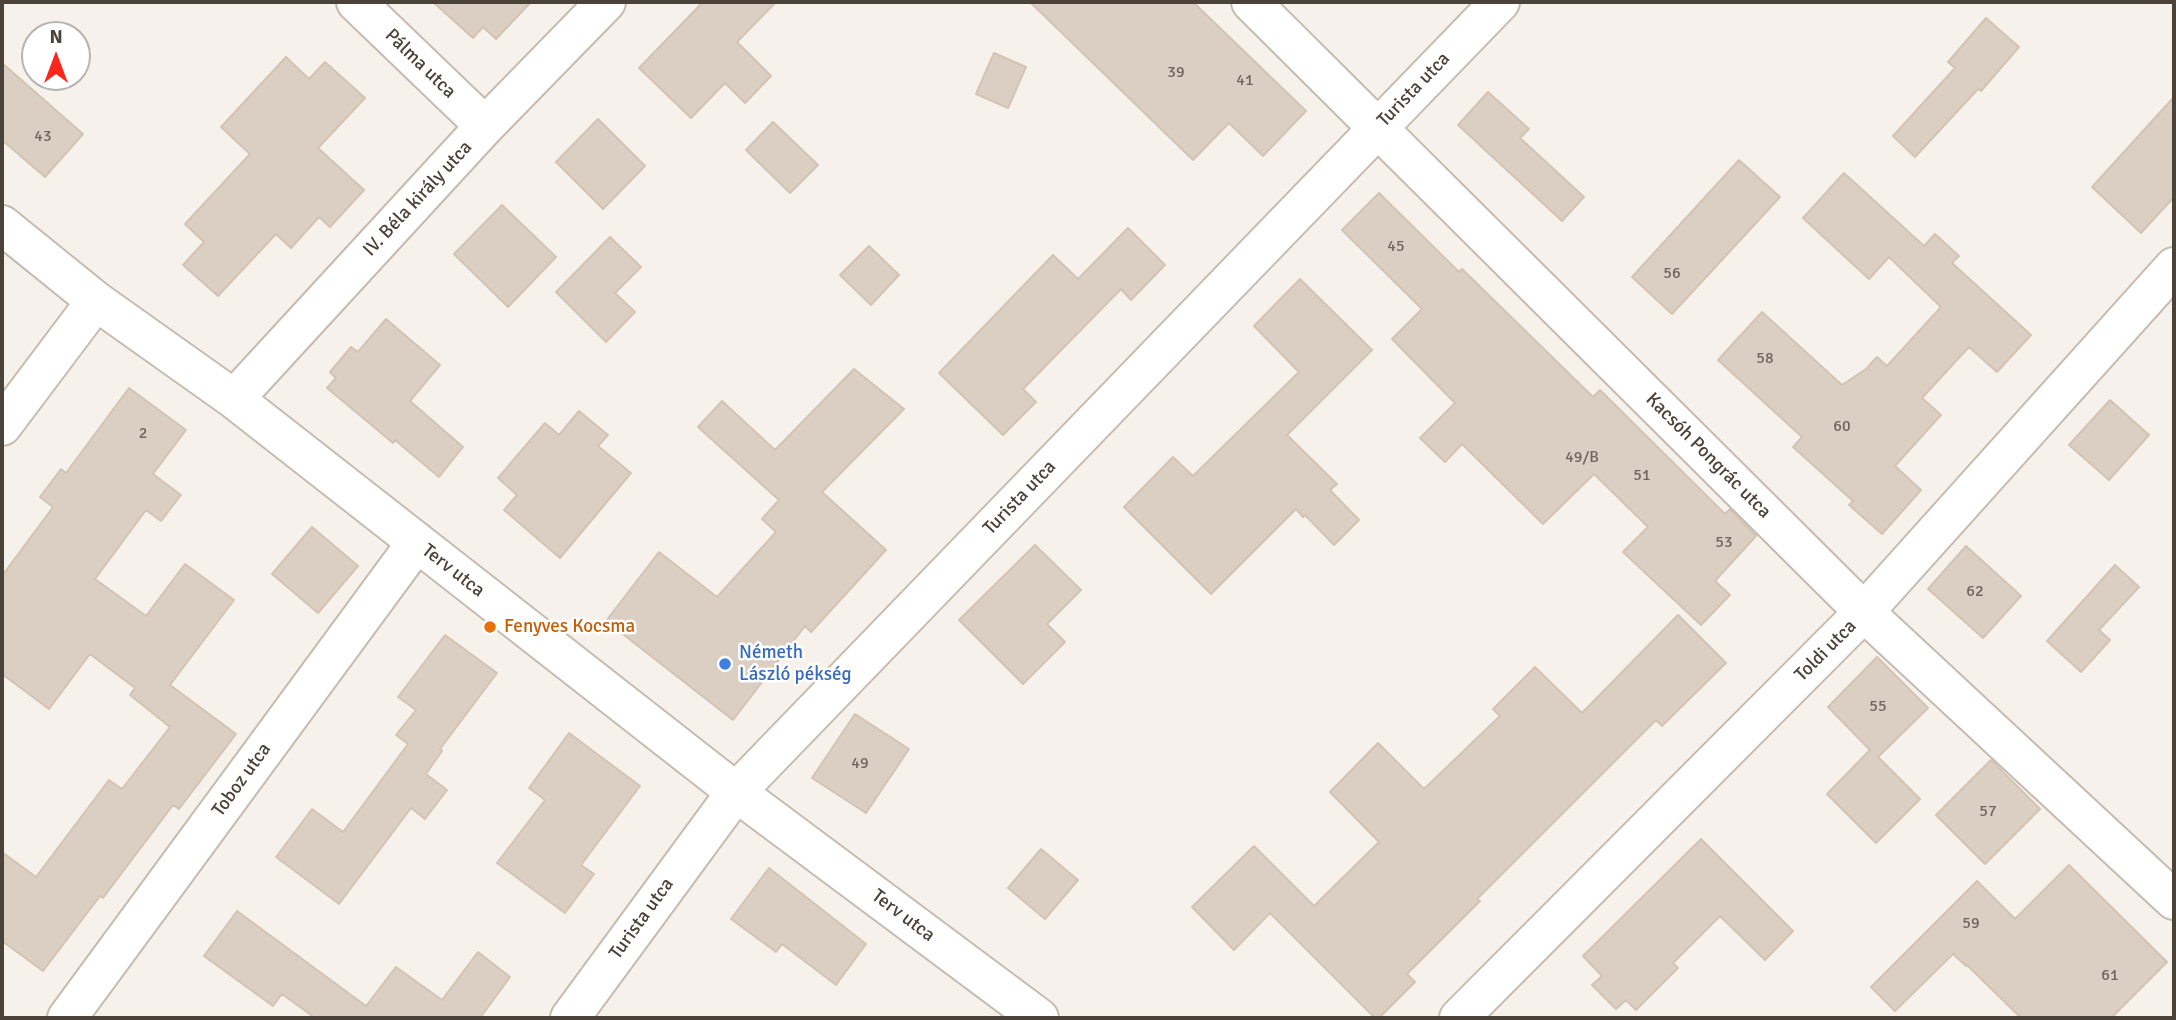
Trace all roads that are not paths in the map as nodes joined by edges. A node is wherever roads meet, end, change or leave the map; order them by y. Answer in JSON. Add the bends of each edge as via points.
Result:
{"nodes":[{"id":1,"x":356,"y":2,"type":"edge"},
{"id":2,"x":606,"y":2,"type":"edge"},
{"id":3,"x":1251,"y":2,"type":"edge"},
{"id":4,"x":1500,"y":2,"type":"edge"},
{"id":5,"x":485,"y":126,"type":"junction"},
{"id":6,"x":1378,"y":127,"type":"junction"},
{"id":7,"x":2,"y":225,"type":"edge"},
{"id":8,"x":2174,"y":267,"type":"edge"},
{"id":9,"x":96,"y":301,"type":"junction"},
{"id":10,"x":234,"y":399,"type":"junction"},
{"id":11,"x":2,"y":426,"type":"edge"},
{"id":12,"x":417,"y":542,"type":"junction"},
{"id":13,"x":1864,"y":612,"type":"junction"},
{"id":14,"x":736,"y":792,"type":"junction"},
{"id":15,"x":2174,"y":900,"type":"edge"},
{"id":16,"x":67,"y":1018,"type":"edge"},
{"id":17,"x":569,"y":1018,"type":"edge"},
{"id":18,"x":1038,"y":1018,"type":"edge"},
{"id":19,"x":1459,"y":1018,"type":"edge"}],
"edges":[{"from":1,"to":5,"type":"street","name":"Pálma utca"},
{"from":2,"to":5,"type":"street","name":"IV. Béla király utca"},
{"from":3,"to":6,"type":"street","name":"Kacsóh Pongrác utca"},
{"from":4,"to":6,"type":"street","name":"Turista utca"},
{"from":5,"to":10,"type":"street","name":"IV. Béla király utca"},
{"from":6,"to":13,"type":"street","name":"Kacsóh Pongrác utca"},
{"from":6,"to":14,"type":"street","name":"Turista utca"},
{"from":7,"to":9,"type":"street","name":"Terv utca"},
{"from":8,"to":13,"type":"street","name":"Toldi utca"},
{"from":9,"to":10,"type":"street","name":"Terv utca"},
{"from":9,"to":11,"type":"street"},
{"from":10,"to":12,"type":"street","name":"Terv utca"},
{"from":12,"to":14,"type":"street","name":"Terv utca"},
{"from":12,"to":16,"type":"street","name":"Toboz utca"},
{"from":13,"to":15,"type":"street","name":"Kacsóh Pongrác utca"},
{"from":13,"to":19,"type":"street","name":"Toldi utca"},
{"from":14,"to":17,"type":"street","name":"Turista utca"},
{"from":14,"to":18,"type":"street","name":"Terv utca"}]}
